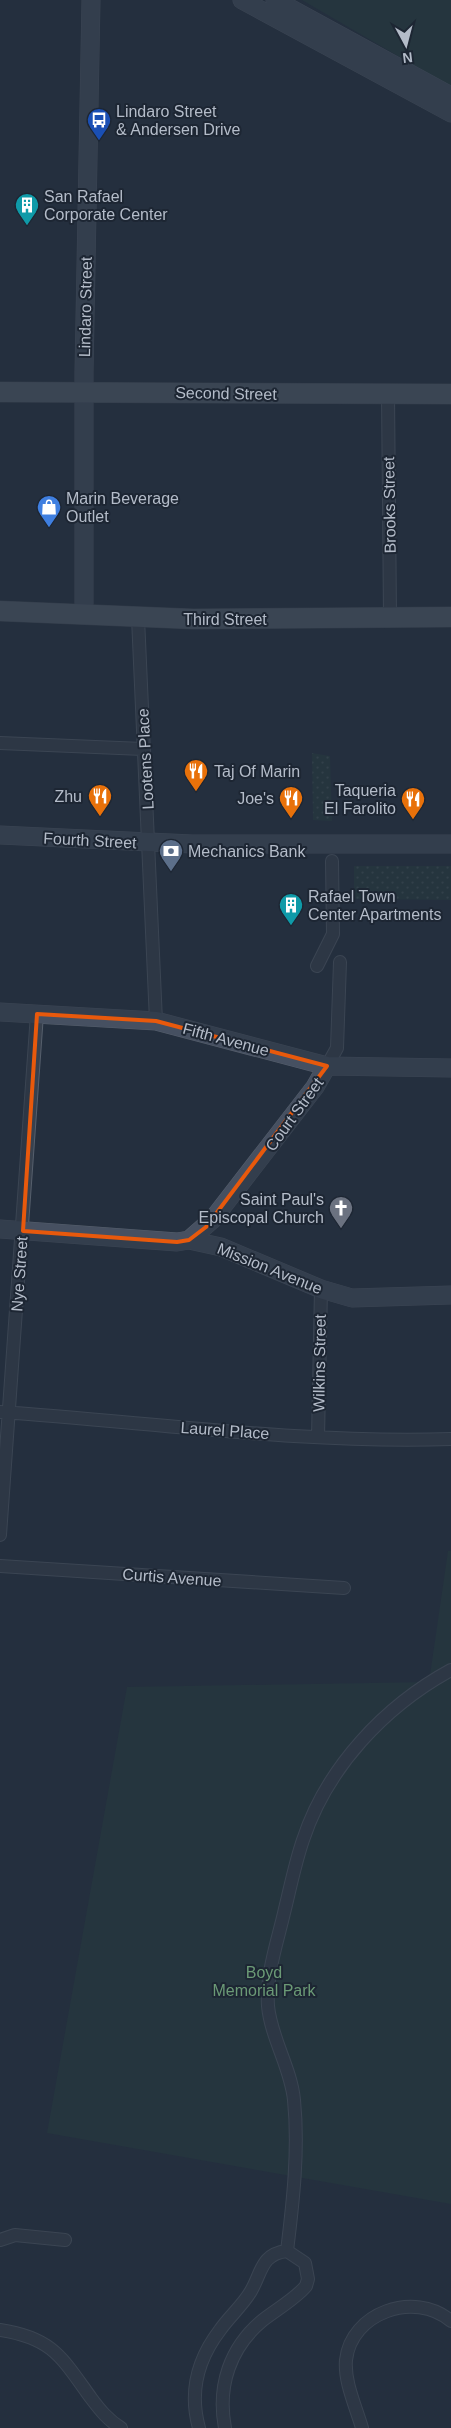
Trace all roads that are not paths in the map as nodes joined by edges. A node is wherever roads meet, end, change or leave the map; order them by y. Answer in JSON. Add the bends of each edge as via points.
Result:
{"nodes":[{"id":1,"x":91,"y":0,"type":"edge"},
{"id":2,"x":242,"y":0,"type":"edge"},
{"id":3,"x":275,"y":0,"type":"edge"},
{"id":4,"x":451,"y":96,"type":"edge"},
{"id":5,"x":451,"y":113,"type":"edge"},
{"id":6,"x":84,"y":391,"type":"junction"},
{"id":7,"x":0,"y":392,"type":"edge"},
{"id":8,"x":388,"y":394,"type":"junction"},
{"id":9,"x":451,"y":394,"type":"edge"},
{"id":10,"x":0,"y":611,"type":"edge"},
{"id":11,"x":84,"y":614,"type":"junction"},
{"id":12,"x":390,"y":616,"type":"junction"},
{"id":13,"x":451,"y":617,"type":"edge"},
{"id":14,"x":138,"y":618,"type":"junction"},
{"id":15,"x":0,"y":743,"type":"edge"},
{"id":16,"x":143,"y":749,"type":"junction"},
{"id":17,"x":0,"y":835,"type":"edge"},
{"id":18,"x":148,"y":842,"type":"junction"},
{"id":19,"x":451,"y":844,"type":"edge"},
{"id":20,"x":332,"y":861,"type":"dead end"},
{"id":21,"x":340,"y":962,"type":"dead end"},
{"id":22,"x":317,"y":966,"type":"dead end"},
{"id":23,"x":0,"y":1012,"type":"edge"},
{"id":24,"x":37,"y":1014,"type":"junction"},
{"id":25,"x":156,"y":1020,"type":"junction"},
{"id":26,"x":327,"y":1066,"type":"junction"},
{"id":27,"x":451,"y":1068,"type":"edge"},
{"id":28,"x":0,"y":1229,"type":"edge"},
{"id":29,"x":23,"y":1231,"type":"junction"},
{"id":30,"x":189,"y":1240,"type":"junction"},
{"id":31,"x":321,"y":1289,"type":"junction"},
{"id":32,"x":451,"y":1295,"type":"edge"},
{"id":33,"x":4,"y":1412,"type":"edge"},
{"id":34,"x":318,"y":1437,"type":"junction"},
{"id":35,"x":451,"y":1440,"type":"edge"},
{"id":36,"x":0,"y":1535,"type":"edge"},
{"id":37,"x":0,"y":1566,"type":"edge"},
{"id":38,"x":344,"y":1588,"type":"dead end"},
{"id":39,"x":451,"y":1670,"type":"edge"},
{"id":40,"x":0,"y":2240,"type":"edge"},
{"id":41,"x":65,"y":2240,"type":"dead end"},
{"id":42,"x":287,"y":2251,"type":"junction"},
{"id":43,"x":451,"y":2321,"type":"edge"},
{"id":44,"x":0,"y":2330,"type":"edge"},
{"id":45,"x":121,"y":2428,"type":"edge"},
{"id":46,"x":199,"y":2428,"type":"edge"},
{"id":47,"x":225,"y":2428,"type":"edge"},
{"id":48,"x":362,"y":2428,"type":"edge"}],
"edges":[{"from":1,"to":6,"type":"street","name":"Lindaro Street"},
{"from":2,"to":5,"type":"street"},
{"from":3,"to":4,"type":"street"},
{"from":6,"to":7,"type":"main road","name":"Second Street"},
{"from":6,"to":8,"type":"main road","name":"Second Street"},
{"from":6,"to":11,"type":"street","name":"Lindaro Street"},
{"from":8,"to":9,"type":"main road","name":"Second Street"},
{"from":8,"to":12,"type":"street","name":"Brooks Street"},
{"from":10,"to":11,"type":"main road","name":"Third Street"},
{"from":11,"to":14,"type":"main road","name":"Third Street"},
{"from":12,"to":13,"type":"main road","name":"Third Street"},
{"from":12,"to":14,"type":"main road","name":"Third Street"},
{"from":14,"to":16,"type":"street","name":"Lootens Place"},
{"from":15,"to":16,"type":"street"},
{"from":16,"to":18,"type":"street","name":"Lootens Place"},
{"from":17,"to":18,"type":"street","name":"Fourth Street"},
{"from":18,"to":19,"type":"street","name":"Fourth Street"},
{"from":18,"to":25,"type":"street","name":"Lootens Place"},
{"from":20,"to":22,"type":"street","via":[[333,934]]},
{"from":21,"to":26,"type":"street","name":"Court Street","via":[[337,1048]]},
{"from":23,"to":24,"type":"street","name":"Fifth Avenue"},
{"from":24,"to":25,"type":"street","name":"Fifth Avenue"},
{"from":24,"to":29,"type":"street","name":"Nye Street"},
{"from":25,"to":26,"type":"street","name":"Fifth Avenue"},
{"from":26,"to":27,"type":"street","name":"Fifth Avenue"},
{"from":26,"to":30,"type":"street","name":"Court Street","via":[[315,1087],[213,1220]]},
{"from":28,"to":29,"type":"street","name":"Mission Avenue"},
{"from":29,"to":30,"type":"street","name":"Mission Avenue","via":[[177,1242]]},
{"from":29,"to":33,"type":"street","name":"Nye Street"},
{"from":30,"to":31,"type":"street","name":"Mission Avenue","via":[[221,1247]]},
{"from":31,"to":32,"type":"street","name":"Mission Avenue","via":[[352,1298]]},
{"from":31,"to":34,"type":"street","name":"Wilkins Street"},
{"from":33,"to":34,"type":"street","name":"Laurel Place"},
{"from":33,"to":36,"type":"street","name":"Nye Street"},
{"from":34,"to":35,"type":"street","name":"Laurel Place"},
{"from":37,"to":38,"type":"street","name":"Curtis Avenue"},
{"from":39,"to":42,"type":"street","via":[[403,1701],[353,1752],[332,1780],[303,1840],[269,1974],[268,2007],[294,2100],[294,2177]]},
{"from":40,"to":41,"type":"street","via":[[15,2235]]},
{"from":42,"to":46,"type":"street","via":[[276,2252],[267,2259],[250,2292],[219,2330],[202,2360],[193,2399]]},
{"from":42,"to":47,"type":"street","via":[[305,2263],[306,2286],[252,2330],[236,2350],[222,2394]]},
{"from":43,"to":48,"type":"street","via":[[434,2310],[401,2306],[385,2311],[356,2335],[347,2352],[346,2371]]},
{"from":44,"to":45,"type":"street","via":[[34,2338],[48,2345],[60,2355],[106,2417]]}]}
